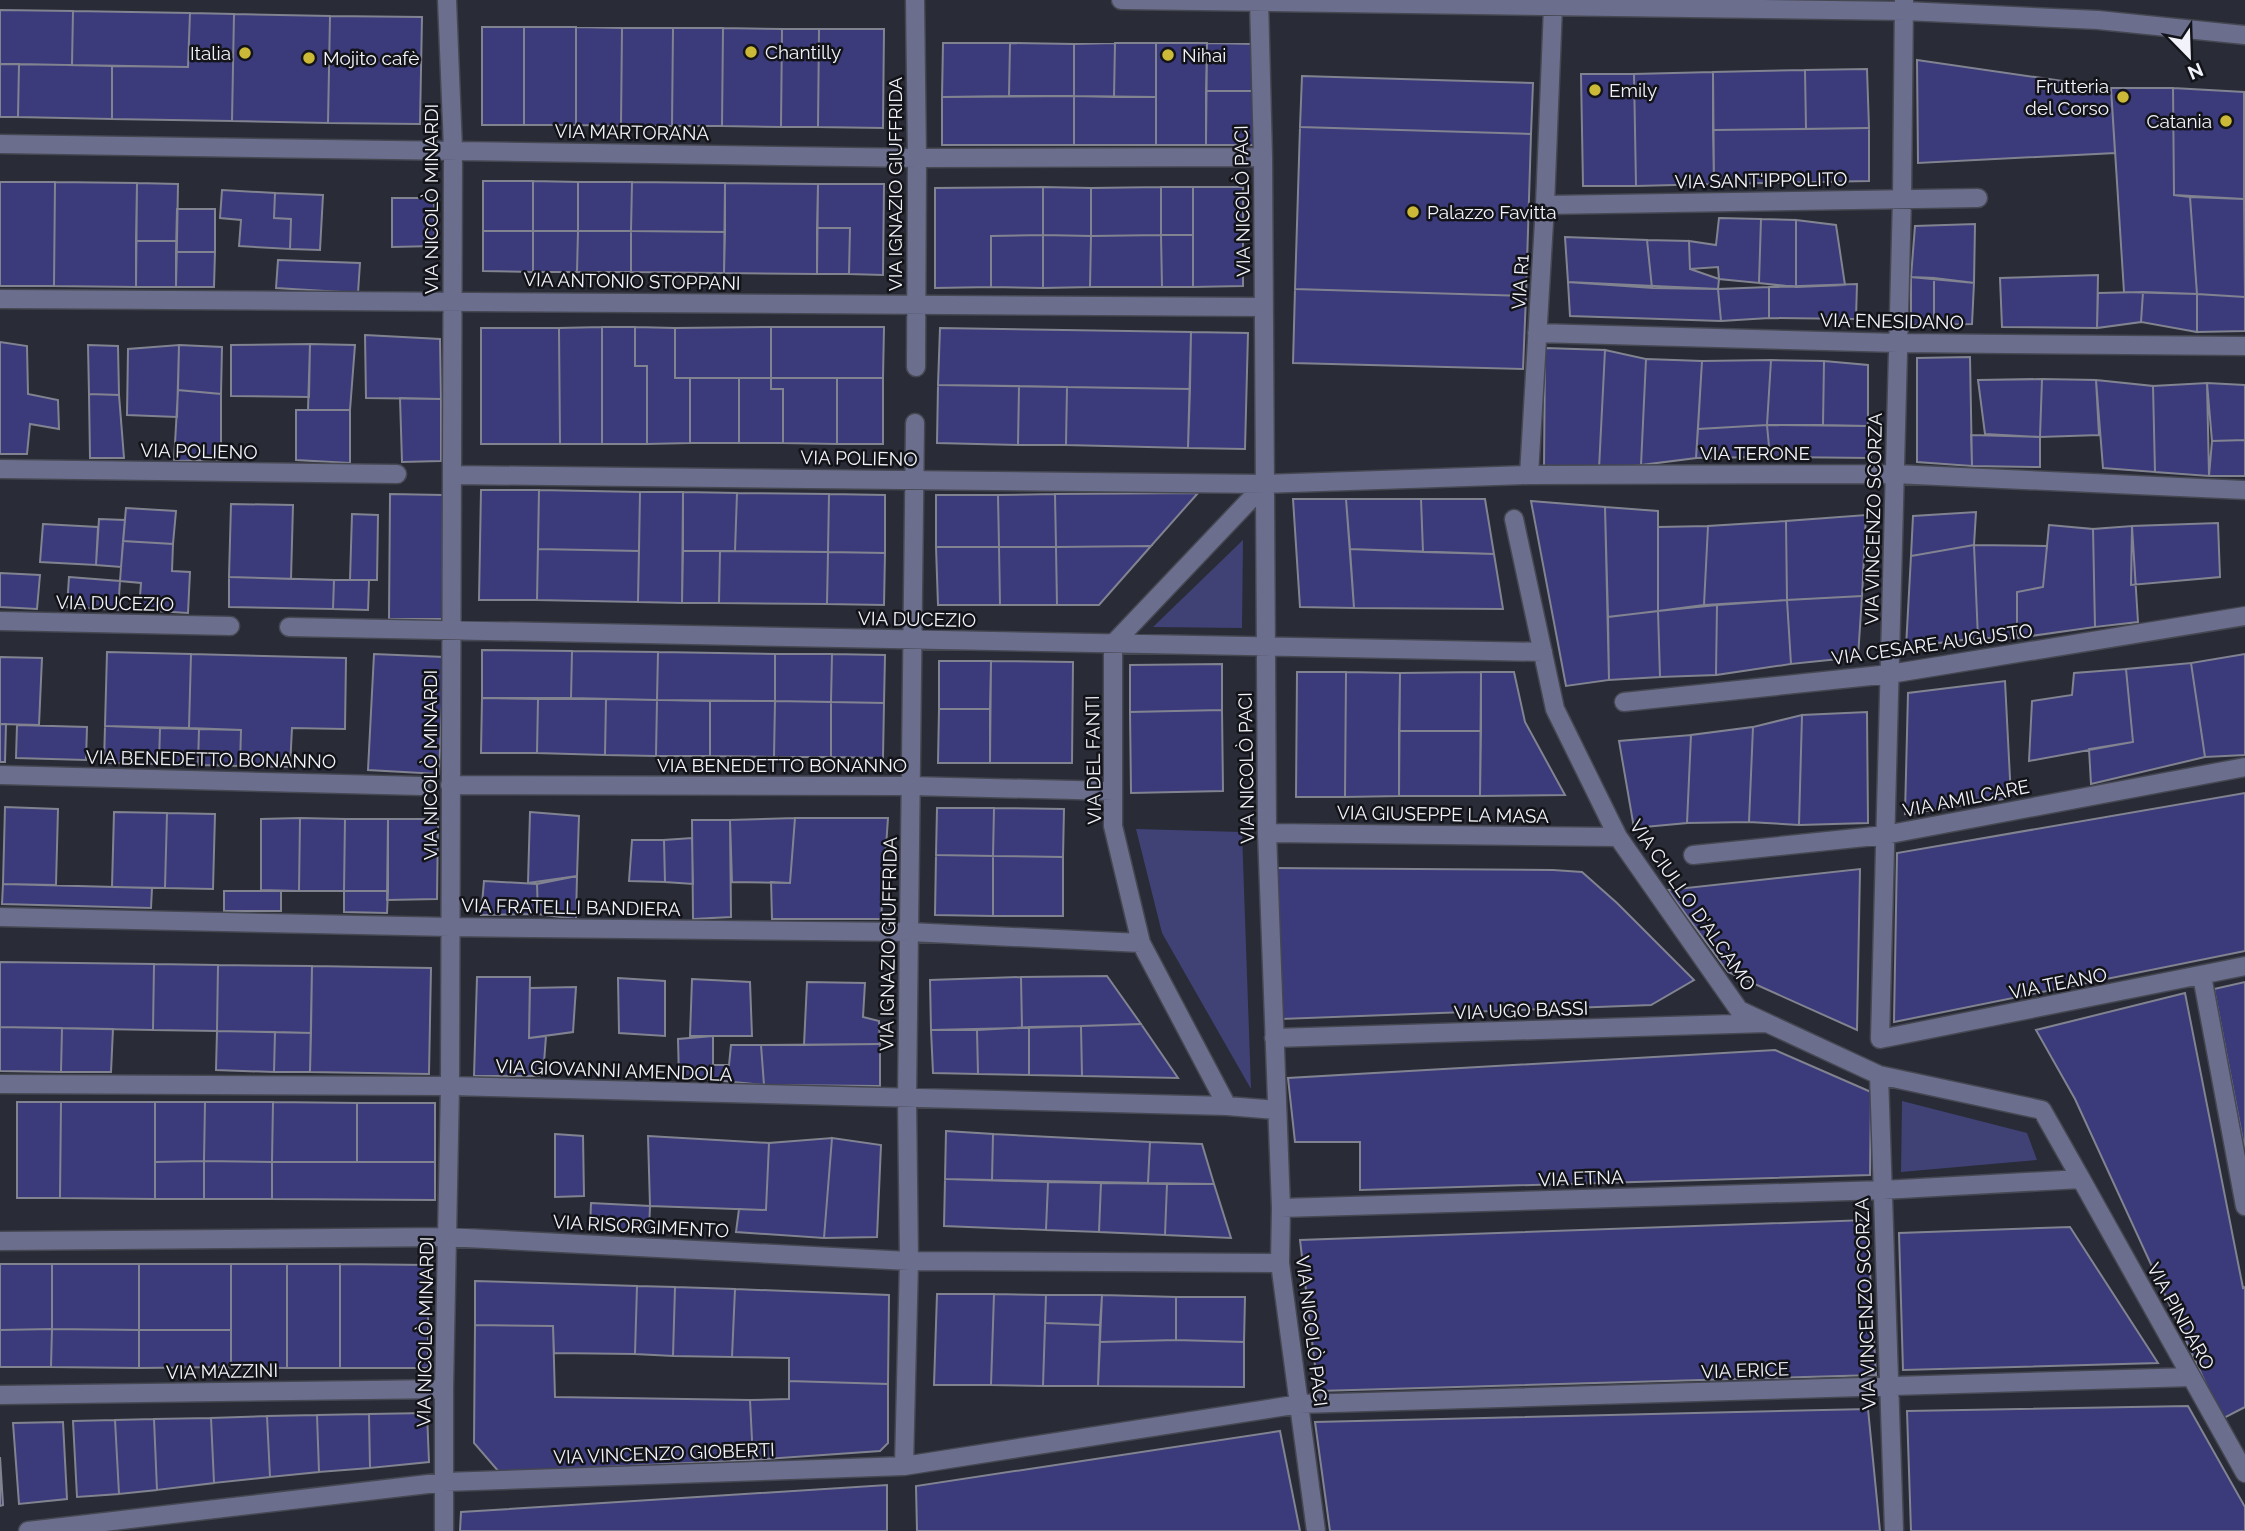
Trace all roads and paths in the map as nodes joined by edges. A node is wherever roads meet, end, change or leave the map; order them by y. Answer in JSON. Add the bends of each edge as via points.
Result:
{"nodes":[{"id":1,"x":447,"y":0,"type":"edge"},
{"id":2,"x":915,"y":0,"type":"edge"},
{"id":3,"x":1121,"y":0,"type":"edge"},
{"id":4,"x":1259,"y":1,"type":"edge"},
{"id":5,"x":1553,"y":6,"type":"junction"},
{"id":6,"x":1905,"y":6,"type":"edge"},
{"id":7,"x":2245,"y":35,"type":"edge"},
{"id":8,"x":0,"y":144,"type":"edge"},
{"id":9,"x":453,"y":149,"type":"junction"},
{"id":10,"x":1263,"y":157,"type":"junction"},
{"id":11,"x":917,"y":158,"type":"junction"},
{"id":12,"x":1978,"y":198,"type":"dead end"},
{"id":13,"x":1902,"y":199,"type":"junction"},
{"id":14,"x":1545,"y":205,"type":"junction"},
{"id":15,"x":0,"y":299,"type":"edge"},
{"id":16,"x":452,"y":301,"type":"junction"},
{"id":17,"x":916,"y":305,"type":"junction"},
{"id":18,"x":1264,"y":307,"type":"junction"},
{"id":19,"x":1537,"y":333,"type":"junction"},
{"id":20,"x":1898,"y":343,"type":"junction"},
{"id":21,"x":2245,"y":346,"type":"edge"},
{"id":22,"x":916,"y":367,"type":"dead end"},
{"id":23,"x":915,"y":423,"type":"dead end"},
{"id":24,"x":0,"y":469,"type":"edge"},
{"id":25,"x":397,"y":474,"type":"dead end"},
{"id":26,"x":1894,"y":474,"type":"junction"},
{"id":27,"x":452,"y":475,"type":"junction"},
{"id":28,"x":1529,"y":475,"type":"junction"},
{"id":29,"x":914,"y":480,"type":"junction"},
{"id":30,"x":1265,"y":484,"type":"junction"},
{"id":31,"x":2245,"y":490,"type":"edge"},
{"id":32,"x":1514,"y":519,"type":"dead end"},
{"id":33,"x":2245,"y":616,"type":"edge"},
{"id":34,"x":0,"y":621,"type":"edge"},
{"id":35,"x":230,"y":626,"type":"dead end"},
{"id":36,"x":289,"y":628,"type":"dead end"},
{"id":37,"x":451,"y":630,"type":"junction"},
{"id":38,"x":913,"y":640,"type":"junction"},
{"id":39,"x":1113,"y":644,"type":"junction"},
{"id":40,"x":1266,"y":647,"type":"junction"},
{"id":41,"x":1543,"y":652,"type":"junction"},
{"id":42,"x":1890,"y":674,"type":"junction"},
{"id":43,"x":1624,"y":702,"type":"dead end"},
{"id":44,"x":2245,"y":767,"type":"edge"},
{"id":45,"x":0,"y":775,"type":"edge"},
{"id":46,"x":450,"y":785,"type":"junction"},
{"id":47,"x":421,"y":786,"type":"dead end"},
{"id":48,"x":911,"y":786,"type":"junction"},
{"id":49,"x":1113,"y":791,"type":"junction"},
{"id":50,"x":1267,"y":833,"type":"junction"},
{"id":51,"x":1885,"y":835,"type":"junction"},
{"id":52,"x":1618,"y":837,"type":"junction"},
{"id":53,"x":1693,"y":855,"type":"dead end"},
{"id":54,"x":0,"y":917,"type":"edge"},
{"id":55,"x":450,"y":927,"type":"junction"},
{"id":56,"x":909,"y":932,"type":"junction"},
{"id":57,"x":1141,"y":943,"type":"junction"},
{"id":58,"x":2245,"y":966,"type":"edge"},
{"id":59,"x":2202,"y":976,"type":"junction"},
{"id":60,"x":1769,"y":1023,"type":"junction"},
{"id":61,"x":1274,"y":1038,"type":"junction"},
{"id":62,"x":1880,"y":1039,"type":"joint"},
{"id":63,"x":1879,"y":1075,"type":"junction"},
{"id":64,"x":0,"y":1084,"type":"edge"},
{"id":65,"x":450,"y":1086,"type":"junction"},
{"id":66,"x":907,"y":1099,"type":"junction"},
{"id":67,"x":1227,"y":1106,"type":"junction"},
{"id":68,"x":1277,"y":1110,"type":"junction"},
{"id":69,"x":2081,"y":1179,"type":"junction"},
{"id":70,"x":1883,"y":1190,"type":"junction"},
{"id":71,"x":2245,"y":1206,"type":"edge"},
{"id":72,"x":1281,"y":1208,"type":"junction"},
{"id":73,"x":446,"y":1237,"type":"junction"},
{"id":74,"x":0,"y":1241,"type":"edge"},
{"id":75,"x":909,"y":1261,"type":"junction"},
{"id":76,"x":1280,"y":1263,"type":"junction"},
{"id":77,"x":2191,"y":1377,"type":"junction"},
{"id":78,"x":1889,"y":1387,"type":"junction"},
{"id":79,"x":444,"y":1389,"type":"junction"},
{"id":80,"x":0,"y":1395,"type":"edge"},
{"id":81,"x":1300,"y":1404,"type":"junction"},
{"id":82,"x":904,"y":1466,"type":"junction"},
{"id":83,"x":2245,"y":1473,"type":"edge"},
{"id":84,"x":445,"y":1482,"type":"junction"},
{"id":85,"x":28,"y":1531,"type":"edge"},
{"id":86,"x":444,"y":1531,"type":"edge"},
{"id":87,"x":1316,"y":1531,"type":"edge"},
{"id":88,"x":1894,"y":1531,"type":"edge"}],
"edges":[{"from":1,"to":9,"type":"street","name":"VIA NICOLÒ MINARDI"},
{"from":2,"to":11,"type":"street","name":"VIA IGNAZIO GIUFFRIDA"},
{"from":3,"to":4,"type":"street"},
{"from":4,"to":5,"type":"street"},
{"from":4,"to":10,"type":"street","name":"VIA NICOLÒ PACI"},
{"from":5,"to":6,"type":"street"},
{"from":5,"to":14,"type":"street","name":"VIA R1"},
{"from":6,"to":7,"type":"street"},
{"from":6,"to":13,"type":"street","name":"VIA VINCENZO SCORZA"},
{"from":8,"to":9,"type":"street","name":"VIA MARTORANA"},
{"from":9,"to":11,"type":"street","name":"VIA MARTORANA"},
{"from":9,"to":16,"type":"street","name":"VIA NICOLÒ MINARDI"},
{"from":10,"to":11,"type":"street","name":"VIA MARTORANA"},
{"from":10,"to":18,"type":"street","name":"VIA NICOLÒ PACI"},
{"from":11,"to":17,"type":"street","name":"VIA IGNAZIO GIUFFRIDA"},
{"from":12,"to":13,"type":"street","name":"VIA SANT'IPPOLITO"},
{"from":13,"to":14,"type":"street","name":"VIA SANT'IPPOLITO"},
{"from":13,"to":20,"type":"street","name":"VIA VINCENZO SCORZA"},
{"from":14,"to":19,"type":"street","name":"VIA R1"},
{"from":15,"to":16,"type":"street","name":"VIA ANTONIO STOPPANI"},
{"from":16,"to":17,"type":"street","name":"VIA ANTONIO STOPPANI"},
{"from":16,"to":27,"type":"street","name":"VIA NICOLÒ MINARDI"},
{"from":17,"to":18,"type":"street","name":"VIA ANTONIO STOPPANI"},
{"from":17,"to":22,"type":"street","name":"VIA IGNAZIO GIUFFRIDA"},
{"from":18,"to":30,"type":"street","name":"VIA NICOLÒ PACI"},
{"from":19,"to":20,"type":"street","name":"VIA ENESIDANO"},
{"from":19,"to":28,"type":"street","name":"VIA R1"},
{"from":20,"to":21,"type":"street","name":"VIA ENESIDANO"},
{"from":20,"to":26,"type":"street","name":"VIA VINCENZO SCORZA"},
{"from":23,"to":29,"type":"street","name":"VIA IGNAZIO GIUFFRIDA"},
{"from":24,"to":25,"type":"street","name":"VIA POLIENO"},
{"from":26,"to":28,"type":"street","name":"VIA TERONE"},
{"from":26,"to":31,"type":"street","name":"VIA TERONE"},
{"from":26,"to":42,"type":"street","name":"VIA VINCENZO SCORZA"},
{"from":27,"to":29,"type":"street","name":"VIA POLIENO"},
{"from":27,"to":37,"type":"street","name":"VIA NICOLÒ MINARDI"},
{"from":28,"to":30,"type":"street","name":"VIA TERONE"},
{"from":29,"to":30,"type":"street","name":"VIA POLIENO"},
{"from":29,"to":38,"type":"street","name":"VIA IGNAZIO GIUFFRIDA"},
{"from":30,"to":39,"type":"street"},
{"from":30,"to":40,"type":"street","name":"VIA NICOLÒ PACI"},
{"from":32,"to":41,"type":"street","name":"VIA CIULLO D'ALCAMO"},
{"from":33,"to":42,"type":"street","name":"VIA CESARE AUGUSTO"},
{"from":34,"to":35,"type":"street","name":"VIA DUCEZIO"},
{"from":36,"to":37,"type":"street","name":"VIA DUCEZIO"},
{"from":37,"to":38,"type":"street","name":"VIA DUCEZIO"},
{"from":37,"to":46,"type":"street","name":"VIA NICOLÒ MINARDI"},
{"from":38,"to":39,"type":"street","name":"VIA DUCEZIO"},
{"from":38,"to":48,"type":"street","name":"VIA IGNAZIO GIUFFRIDA"},
{"from":39,"to":40,"type":"street","name":"VIA DUCEZIO"},
{"from":39,"to":49,"type":"street","name":"VIA DEL FANTI"},
{"from":40,"to":41,"type":"street","name":"VIA DUCEZIO"},
{"from":40,"to":50,"type":"street","name":"VIA NICOLÒ PACI"},
{"from":41,"to":52,"type":"street","name":"VIA CIULLO D'ALCAMO","via":[[1555,709]]},
{"from":42,"to":43,"type":"street","name":"VIA CESARE AUGUSTO"},
{"from":42,"to":51,"type":"street","name":"VIA VINCENZO SCORZA"},
{"from":44,"to":51,"type":"street","name":"VIA AMILCARE"},
{"from":45,"to":47,"type":"street","name":"VIA BENEDETTO BONANNO"},
{"from":46,"to":48,"type":"street","name":"VIA BENEDETTO BONANNO"},
{"from":46,"to":55,"type":"street","name":"VIA NICOLÒ MINARDI"},
{"from":48,"to":49,"type":"street","name":"VIA BENEDETTO BONANNO"},
{"from":48,"to":56,"type":"street","name":"VIA IGNAZIO GIUFFRIDA"},
{"from":49,"to":57,"type":"street","name":"VIA DEL FANTI","via":[[1113,827]]},
{"from":50,"to":52,"type":"street","name":"VIA GIUSEPPE LA MASA"},
{"from":50,"to":61,"type":"street","name":"VIA NICOLÒ PACI"},
{"from":51,"to":53,"type":"street","name":"VIA AMILCARE"},
{"from":51,"to":62,"type":"street","name":"VIA VINCENZO SCORZA"},
{"from":52,"to":60,"type":"street","name":"VIA CIULLO D'ALCAMO","via":[[1739,1010]]},
{"from":54,"to":55,"type":"street","name":"VIA FRATELLI BANDIERA"},
{"from":55,"to":56,"type":"street","name":"VIA FRATELLI BANDIERA"},
{"from":55,"to":65,"type":"street","name":"VIA NICOLÒ MINARDI"},
{"from":56,"to":57,"type":"street","name":"VIA FRATELLI BANDIERA"},
{"from":56,"to":66,"type":"street","name":"VIA IGNAZIO GIUFFRIDA"},
{"from":57,"to":67,"type":"street","name":"VIA DEL FANTI"},
{"from":58,"to":59,"type":"street","name":"VIA TEANO"},
{"from":59,"to":62,"type":"street","name":"VIA TEANO"},
{"from":59,"to":71,"type":"street"},
{"from":60,"to":61,"type":"street","name":"VIA UGO BASSI"},
{"from":60,"to":63,"type":"street","name":"VIA CIULLO D'ALCAMO"},
{"from":61,"to":68,"type":"street","name":"VIA NICOLÒ PACI"},
{"from":63,"to":69,"type":"street","name":"VIA PINDARO","via":[[2042,1110]]},
{"from":63,"to":70,"type":"street","name":"VIA VINCENZO SCORZA"},
{"from":64,"to":65,"type":"street","name":"VIA GIOVANNI AMENDOLA"},
{"from":65,"to":66,"type":"street","name":"VIA GIOVANNI AMENDOLA"},
{"from":65,"to":73,"type":"street","name":"VIA NICOLÒ MINARDI"},
{"from":66,"to":67,"type":"street","name":"VIA GIOVANNI AMENDOLA"},
{"from":66,"to":75,"type":"street","name":"VIA IGNAZIO GIUFFRIDA"},
{"from":67,"to":68,"type":"street"},
{"from":68,"to":72,"type":"street","name":"VIA NICOLÒ PACI"},
{"from":69,"to":70,"type":"street","name":"VIA ETNA"},
{"from":69,"to":77,"type":"street","name":"VIA PINDARO"},
{"from":70,"to":72,"type":"street","name":"VIA ETNA"},
{"from":70,"to":78,"type":"street","name":"VIA VINCENZO SCORZA"},
{"from":72,"to":76,"type":"street","name":"VIA NICOLÒ PACI"},
{"from":73,"to":74,"type":"street","name":"VIA RISORGIMENTO"},
{"from":73,"to":75,"type":"street","name":"VIA RISORGIMENTO"},
{"from":73,"to":79,"type":"street","name":"VIA NICOLÒ MINARDI"},
{"from":75,"to":76,"type":"street","name":"VIA RISORGIMENTO"},
{"from":75,"to":82,"type":"street","name":"VIA IGNAZIO GIUFFRIDA"},
{"from":76,"to":81,"type":"street","name":"VIA NICOLÒ PACI"},
{"from":77,"to":78,"type":"street","name":"VIA ERICE"},
{"from":77,"to":83,"type":"street","name":"VIA PINDARO"},
{"from":78,"to":81,"type":"street","name":"VIA ERICE"},
{"from":78,"to":88,"type":"street","name":"VIA VINCENZO SCORZA"},
{"from":79,"to":80,"type":"street","name":"VIA MAZZINI"},
{"from":79,"to":84,"type":"street","name":"VIA NICOLÒ MINARDI"},
{"from":81,"to":82,"type":"street","name":"VIA VINCENZO GIOBERTI"},
{"from":81,"to":87,"type":"street","name":"VIA NICOLÒ PACI"},
{"from":82,"to":84,"type":"street","name":"VIA VINCENZO GIOBERTI"},
{"from":84,"to":85,"type":"street","name":"VIA VINCENZO GIOBERTI"},
{"from":84,"to":86,"type":"street","name":"VIA NICOLÒ MINARDI"}]}
